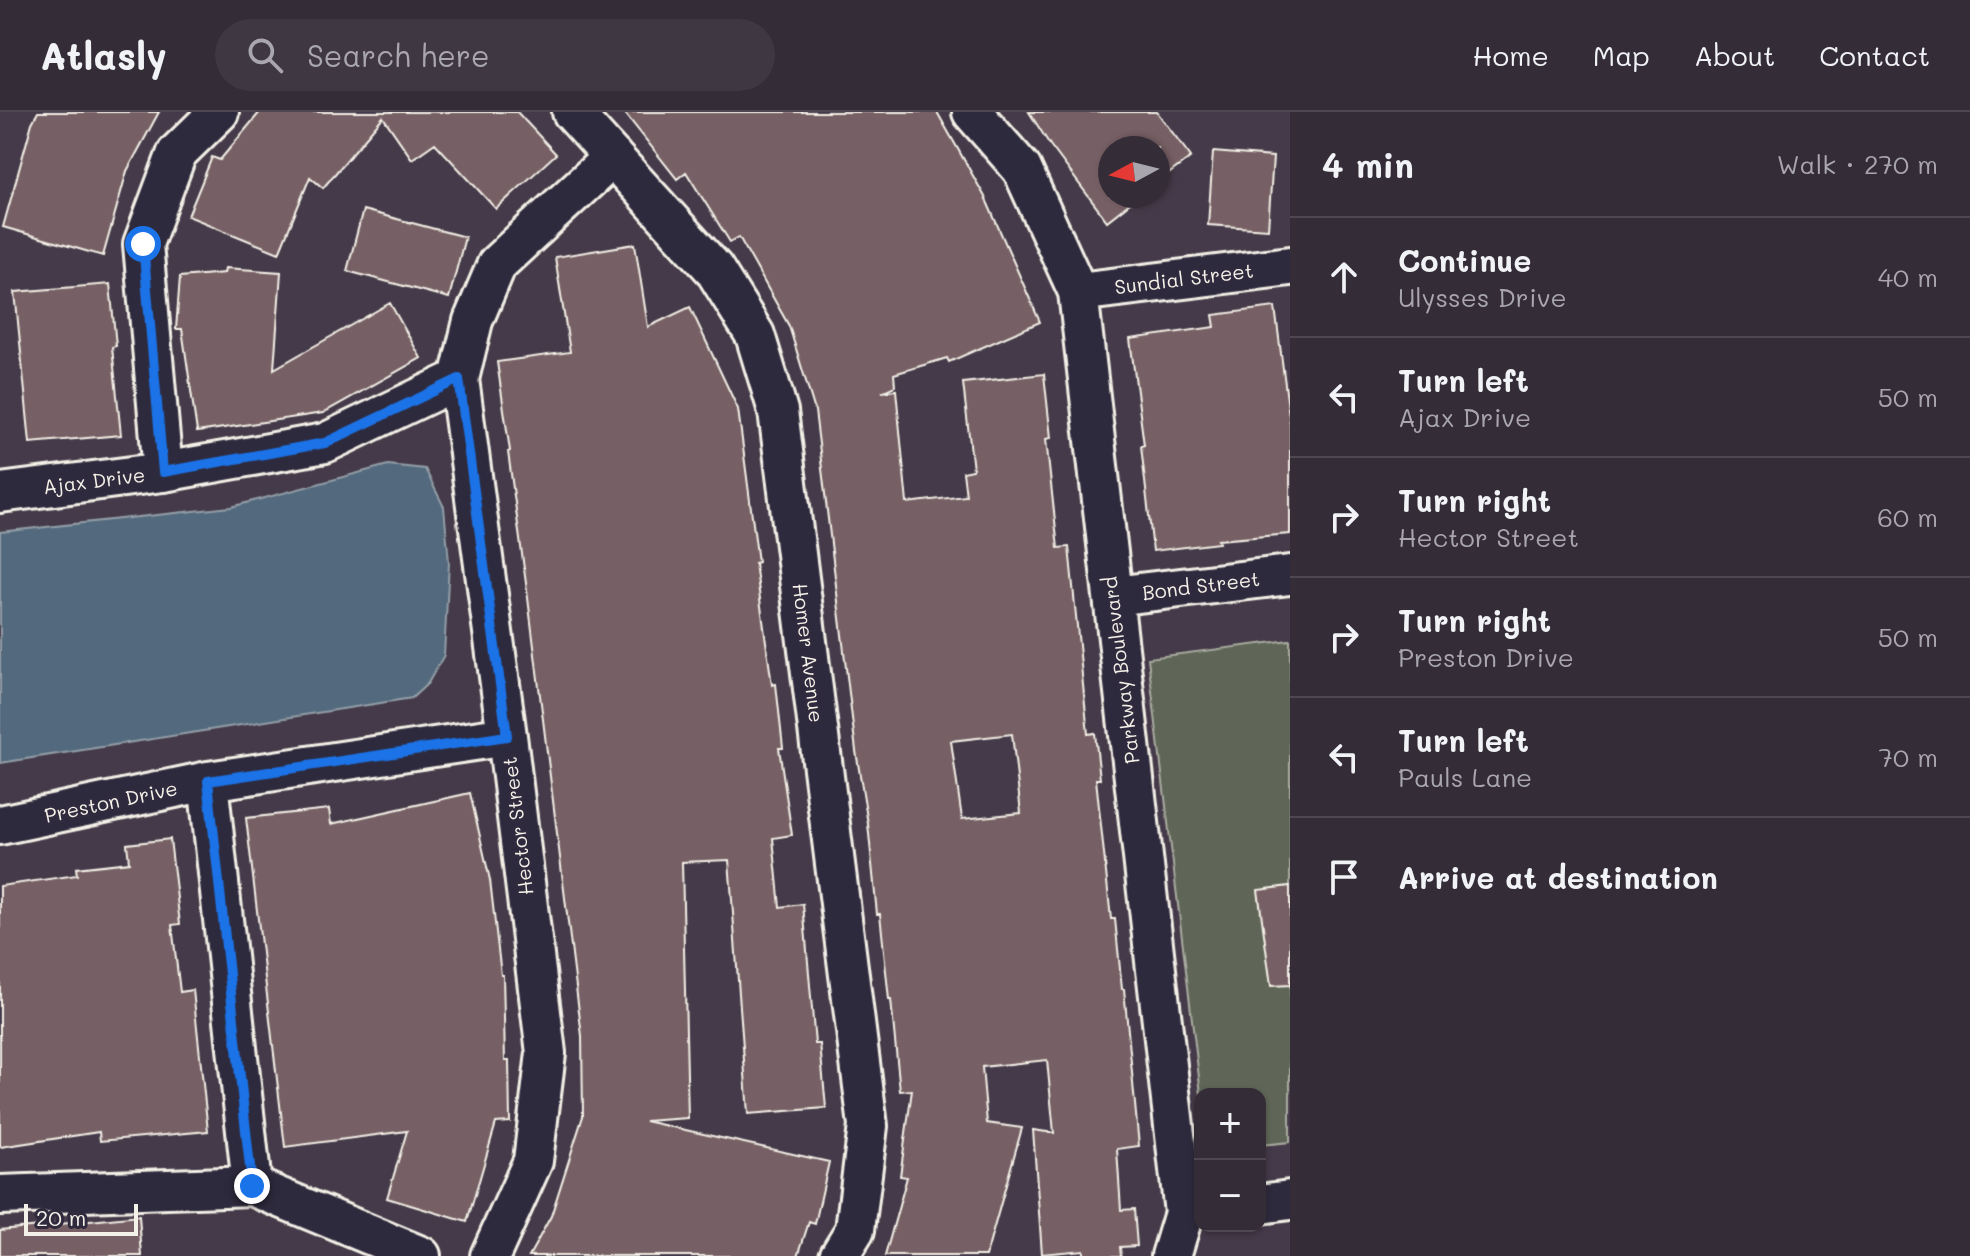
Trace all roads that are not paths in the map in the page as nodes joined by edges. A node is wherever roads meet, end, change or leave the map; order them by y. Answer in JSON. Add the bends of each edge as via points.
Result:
{"nodes":[{"id":1,"x":219,"y":112,"type":"edge"},
{"id":2,"x":572,"y":112,"type":"edge"},
{"id":3,"x":972,"y":112,"type":"edge"},
{"id":4,"x":613,"y":157,"type":"junction"},
{"id":5,"x":1290,"y":266,"type":"edge"},
{"id":6,"x":1078,"y":292,"type":"junction"},
{"id":7,"x":459,"y":379,"type":"junction"},
{"id":8,"x":163,"y":472,"type":"junction"},
{"id":9,"x":0,"y":493,"type":"edge"},
{"id":10,"x":1290,"y":575,"type":"edge"},
{"id":11,"x":1113,"y":596,"type":"junction"},
{"id":12,"x":507,"y":736,"type":"junction"},
{"id":13,"x":208,"y":781,"type":"junction"},
{"id":14,"x":0,"y":825,"type":"edge"},
{"id":15,"x":252,"y":1186,"type":"junction"},
{"id":16,"x":0,"y":1195,"type":"edge"},
{"id":17,"x":1290,"y":1200,"type":"edge"},
{"id":18,"x":1266,"y":1203,"type":"edge"},
{"id":19,"x":1192,"y":1212,"type":"edge"},
{"id":20,"x":421,"y":1256,"type":"edge"},
{"id":21,"x":490,"y":1256,"type":"edge"},
{"id":22,"x":839,"y":1256,"type":"edge"},
{"id":23,"x":1171,"y":1256,"type":"edge"}],
"edges":[{"from":1,"to":8,"type":"street","via":[[177,153],[143,244]]},
{"from":2,"to":4,"type":"street","name":"Homer Avenue"},
{"from":3,"to":6,"type":"street","name":"Parkway Boulevard","via":[[1022,169]]},
{"from":4,"to":7,"type":"street","name":"Hector Street","via":[[497,264],[473,321]]},
{"from":4,"to":22,"type":"street","name":"Homer Avenue","via":[[714,269],[755,335],[778,411],[868,1126],[855,1230]]},
{"from":5,"to":6,"type":"street","name":"Sundial Street"},
{"from":6,"to":11,"type":"street","name":"Parkway Boulevard"},
{"from":7,"to":8,"type":"street","name":"Ajax Drive","via":[[325,443]]},
{"from":7,"to":12,"type":"street","name":"Hector Street"},
{"from":8,"to":9,"type":"street","name":"Ajax Drive"},
{"from":10,"to":11,"type":"street","name":"Bond Street"},
{"from":11,"to":19,"type":"street","name":"Parkway Boulevard"},
{"from":12,"to":13,"type":"street","name":"Preston Drive"},
{"from":12,"to":21,"type":"street","name":"Hector Street","via":[[546,1053],[533,1161]]},
{"from":13,"to":14,"type":"street","name":"Preston Drive"},
{"from":13,"to":15,"type":"street"},
{"from":15,"to":16,"type":"street"},
{"from":15,"to":20,"type":"street"},
{"from":17,"to":18,"type":"street"},
{"from":19,"to":23,"type":"street","name":"Parkway Boulevard"}]}
